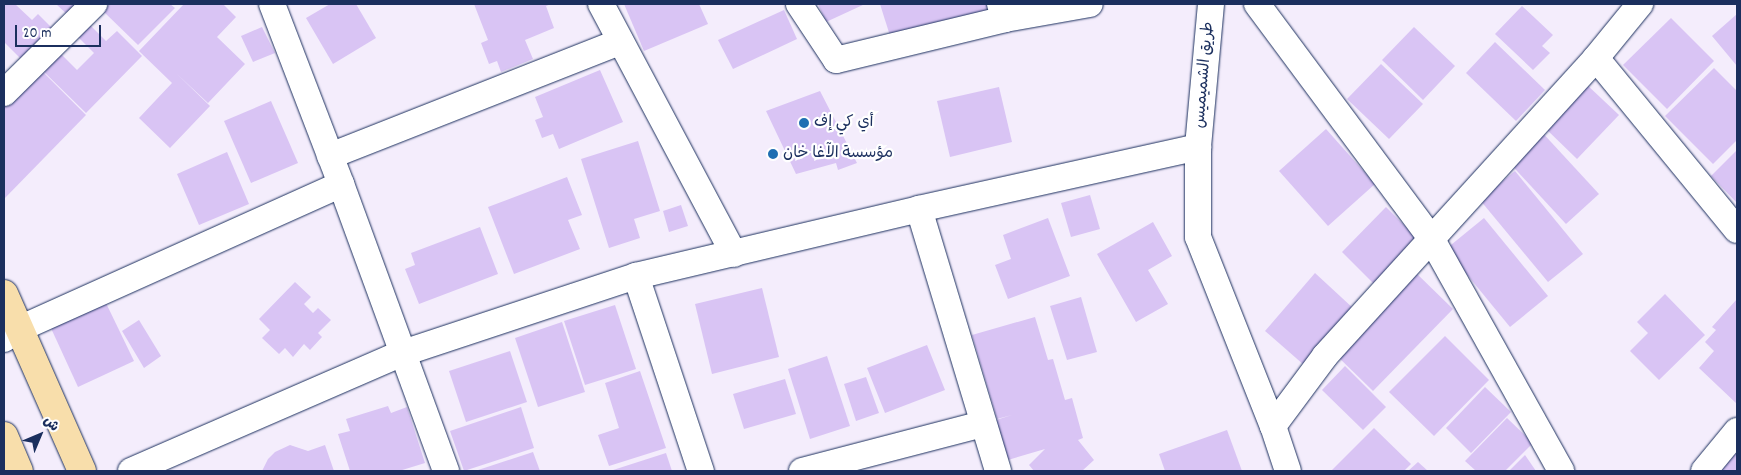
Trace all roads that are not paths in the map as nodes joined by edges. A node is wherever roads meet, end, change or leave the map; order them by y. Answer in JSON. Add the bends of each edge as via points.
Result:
{"nodes":[{"id":1,"x":94,"y":4,"type":"edge"},
{"id":2,"x":272,"y":4,"type":"edge"},
{"id":3,"x":602,"y":4,"type":"edge"},
{"id":4,"x":799,"y":4,"type":"edge"},
{"id":5,"x":1090,"y":4,"type":"edge"},
{"id":6,"x":1211,"y":4,"type":"edge"},
{"id":7,"x":1257,"y":4,"type":"edge"},
{"id":8,"x":1640,"y":4,"type":"edge"},
{"id":9,"x":1003,"y":11,"type":"edge"},
{"id":10,"x":620,"y":42,"type":"junction"},
{"id":11,"x":1596,"y":58,"type":"junction"},
{"id":12,"x":4,"y":93,"type":"edge"},
{"id":13,"x":1198,"y":147,"type":"junction"},
{"id":14,"x":330,"y":156,"type":"junction"},
{"id":15,"x":341,"y":184,"type":"junction"},
{"id":16,"x":919,"y":209,"type":"junction"},
{"id":17,"x":1737,"y":230,"type":"edge"},
{"id":18,"x":1431,"y":238,"type":"junction"},
{"id":19,"x":734,"y":254,"type":"junction"},
{"id":20,"x":636,"y":276,"type":"junction"},
{"id":21,"x":4,"y":294,"type":"edge"},
{"id":22,"x":11,"y":334,"type":"edge"},
{"id":23,"x":403,"y":353,"type":"junction"},
{"id":24,"x":983,"y":424,"type":"junction"},
{"id":25,"x":1273,"y":426,"type":"junction"},
{"id":26,"x":1737,"y":431,"type":"edge"},
{"id":27,"x":4,"y":436,"type":"edge"},
{"id":28,"x":19,"y":471,"type":"edge"},
{"id":29,"x":82,"y":471,"type":"edge"},
{"id":30,"x":130,"y":471,"type":"edge"},
{"id":31,"x":446,"y":471,"type":"edge"},
{"id":32,"x":701,"y":471,"type":"edge"},
{"id":33,"x":802,"y":471,"type":"edge"},
{"id":34,"x":998,"y":471,"type":"edge"},
{"id":35,"x":1288,"y":471,"type":"edge"},
{"id":36,"x":1561,"y":471,"type":"edge"},
{"id":37,"x":1704,"y":471,"type":"edge"}],
"edges":[{"from":1,"to":12,"type":"street"},
{"from":2,"to":14,"type":"street"},
{"from":3,"to":10,"type":"street"},
{"from":4,"to":9,"type":"street","via":[[836,60]]},
{"from":5,"to":9,"type":"street"},
{"from":6,"to":13,"type":"street","name":"طريق الشميميس"},
{"from":7,"to":18,"type":"street"},
{"from":8,"to":11,"type":"street"},
{"from":10,"to":14,"type":"street"},
{"from":10,"to":19,"type":"street"},
{"from":11,"to":17,"type":"street"},
{"from":11,"to":18,"type":"street"},
{"from":13,"to":16,"type":"street"},
{"from":13,"to":25,"type":"street","name":"طريق الشميميس","via":[[1198,237]]},
{"from":14,"to":15,"type":"street"},
{"from":15,"to":22,"type":"street"},
{"from":15,"to":23,"type":"street"},
{"from":16,"to":19,"type":"street"},
{"from":16,"to":24,"type":"street"},
{"from":18,"to":25,"type":"street","via":[[1325,356]]},
{"from":18,"to":36,"type":"street"},
{"from":19,"to":20,"type":"street"},
{"from":20,"to":23,"type":"street"},
{"from":20,"to":32,"type":"street"},
{"from":21,"to":22,"type":"main road"},
{"from":22,"to":29,"type":"main road"},
{"from":23,"to":30,"type":"street"},
{"from":23,"to":31,"type":"street"},
{"from":24,"to":33,"type":"street"},
{"from":24,"to":34,"type":"street"},
{"from":25,"to":35,"type":"street","name":"طريق الشميميس"},
{"from":26,"to":37,"type":"street"},
{"from":27,"to":28,"type":"main road"}]}
